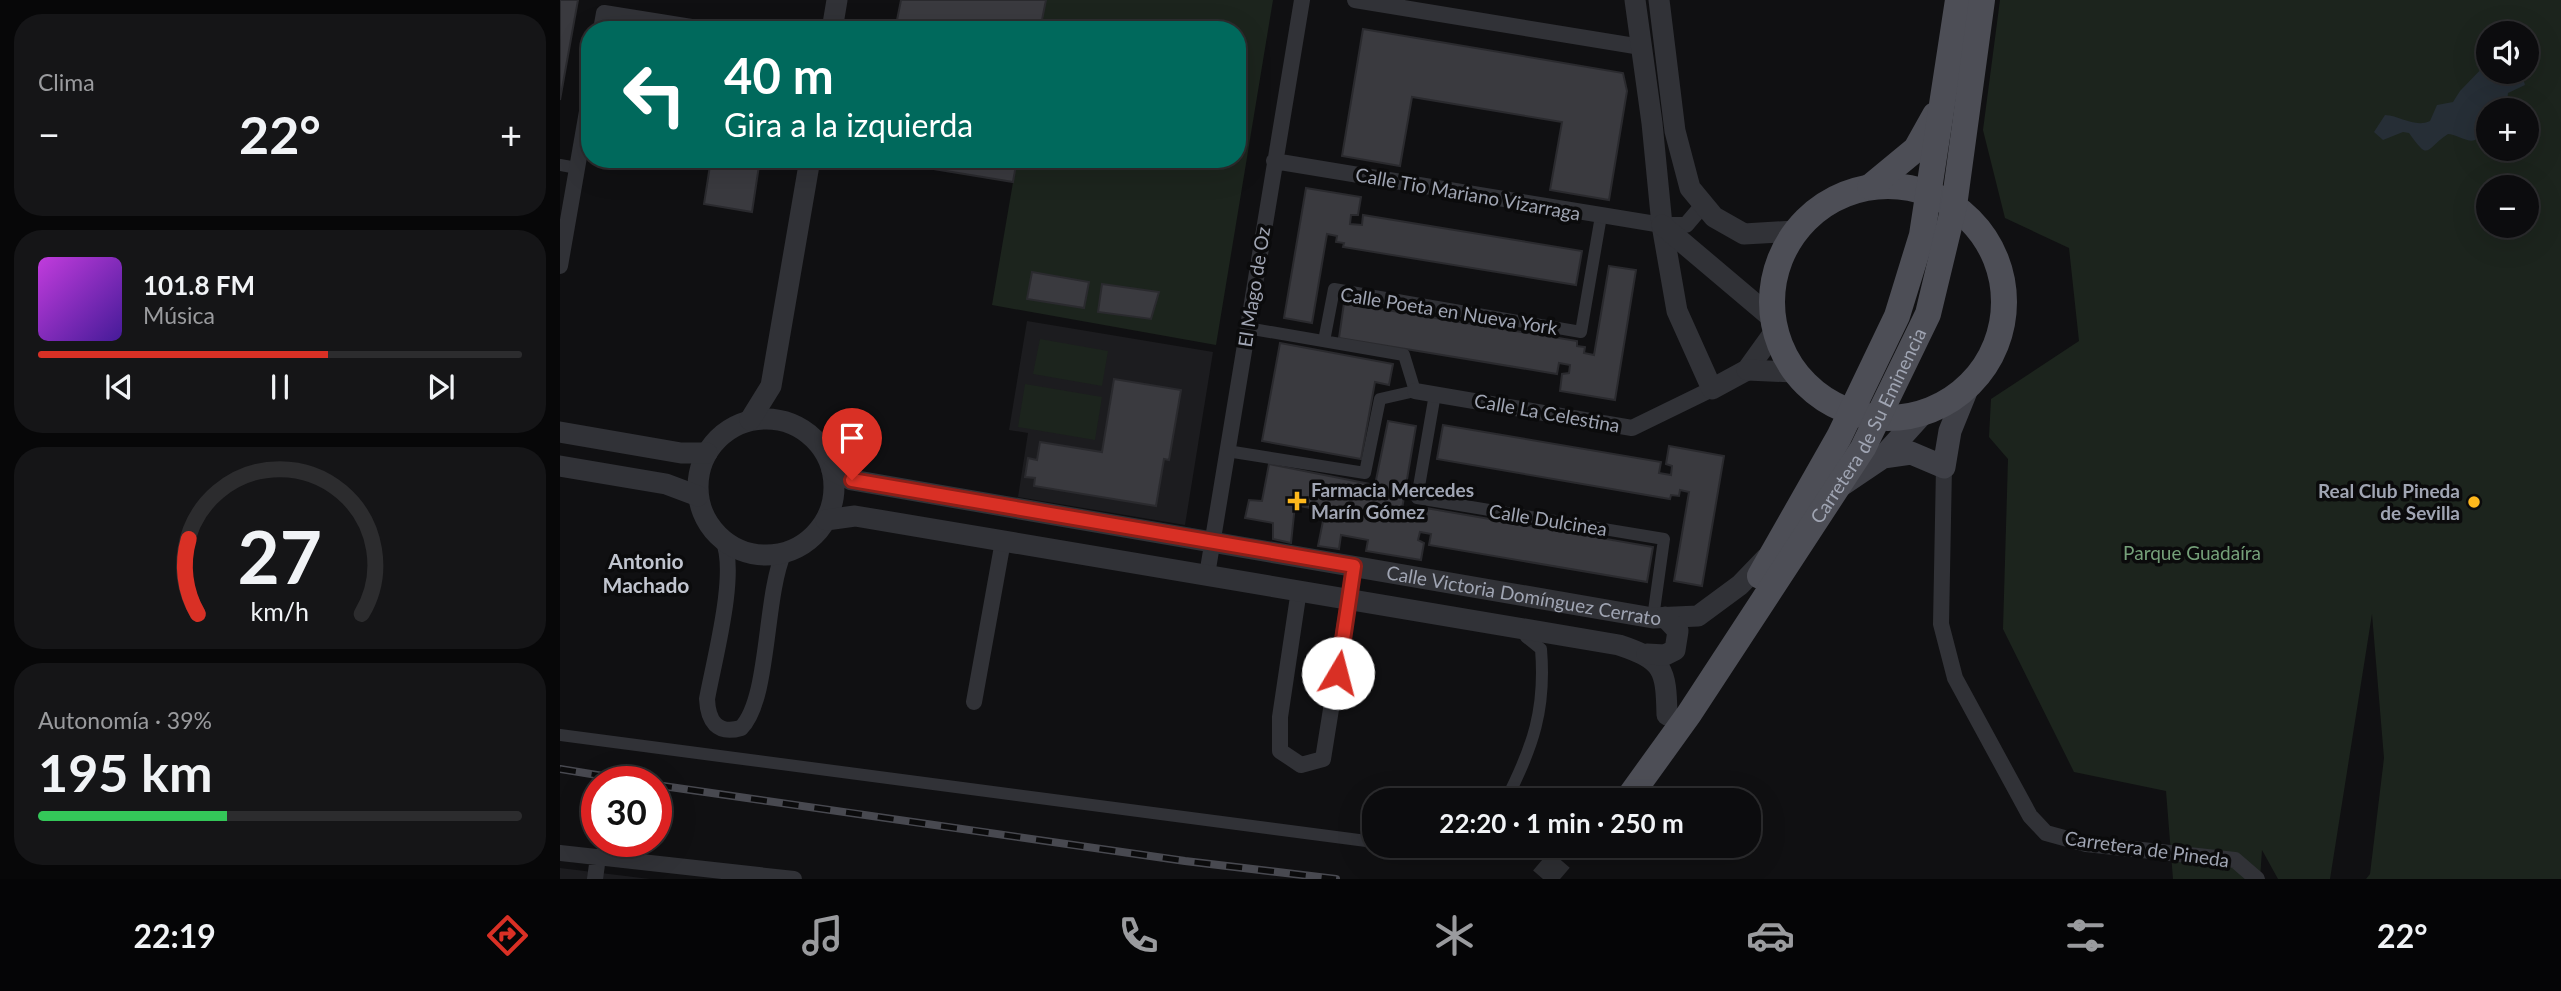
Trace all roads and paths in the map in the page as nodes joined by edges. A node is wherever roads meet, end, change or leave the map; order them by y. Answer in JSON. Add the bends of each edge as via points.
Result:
{"nodes":[{"id":1,"x":837,"y":0,"type":"edge"},
{"id":2,"x":1301,"y":0,"type":"edge"},
{"id":3,"x":1355,"y":0,"type":"edge"},
{"id":4,"x":1635,"y":0,"type":"edge"},
{"id":5,"x":1659,"y":0,"type":"edge"},
{"id":6,"x":1958,"y":0,"type":"edge"},
{"id":7,"x":1982,"y":0,"type":"edge"},
{"id":8,"x":603,"y":21,"type":"edge"},
{"id":9,"x":654,"y":21,"type":"edge"},
{"id":10,"x":834,"y":21,"type":"edge"},
{"id":11,"x":1641,"y":47,"type":"junction"},
{"id":12,"x":1945,"y":87,"type":"junction"},
{"id":13,"x":581,"y":145,"type":"edge"},
{"id":14,"x":1274,"y":161,"type":"junction"},
{"id":15,"x":1960,"y":162,"type":"junction"},
{"id":16,"x":560,"y":165,"type":"edge"},
{"id":17,"x":577,"y":168,"type":"junction"},
{"id":18,"x":808,"y":168,"type":"edge"},
{"id":19,"x":1870,"y":187,"type":"junction"},
{"id":20,"x":1928,"y":196,"type":"junction"},
{"id":21,"x":1703,"y":205,"type":"junction"},
{"id":22,"x":1954,"y":206,"type":"junction"},
{"id":23,"x":1601,"y":216,"type":"junction"},
{"id":24,"x":564,"y":221,"type":"edge"},
{"id":25,"x":1662,"y":225,"type":"junction"},
{"id":26,"x":1795,"y":231,"type":"junction"},
{"id":27,"x":1986,"y":239,"type":"junction"},
{"id":28,"x":560,"y":266,"type":"edge"},
{"id":29,"x":1773,"y":324,"type":"junction"},
{"id":30,"x":1247,"y":328,"type":"junction"},
{"id":31,"x":1324,"y":341,"type":"junction"},
{"id":32,"x":1747,"y":370,"type":"junction"},
{"id":33,"x":1793,"y":372,"type":"junction"},
{"id":34,"x":771,"y":386,"type":"junction"},
{"id":35,"x":1967,"y":388,"type":"junction"},
{"id":36,"x":1712,"y":389,"type":"junction"},
{"id":37,"x":1415,"y":391,"type":"junction"},
{"id":38,"x":1435,"y":394,"type":"junction"},
{"id":39,"x":1853,"y":410,"type":"junction"},
{"id":40,"x":1924,"y":414,"type":"junction"},
{"id":41,"x":1879,"y":415,"type":"junction"},
{"id":42,"x":750,"y":420,"type":"junction"},
{"id":43,"x":793,"y":423,"type":"junction"},
{"id":44,"x":560,"y":432,"type":"edge"},
{"id":45,"x":1227,"y":451,"type":"junction"},
{"id":46,"x":707,"y":453,"type":"junction"},
{"id":47,"x":1883,"y":457,"type":"junction"},
{"id":48,"x":560,"y":466,"type":"edge"},
{"id":49,"x":1944,"y":467,"type":"junction"},
{"id":50,"x":832,"y":470,"type":"junction"},
{"id":51,"x":1835,"y":490,"type":"junction"},
{"id":52,"x":698,"y":496,"type":"junction"},
{"id":53,"x":826,"y":520,"type":"junction"},
{"id":54,"x":723,"y":540,"type":"junction"},
{"id":55,"x":1003,"y":541,"type":"junction"},
{"id":56,"x":1213,"y":541,"type":"junction"},
{"id":57,"x":1778,"y":546,"type":"junction"},
{"id":58,"x":784,"y":552,"type":"junction"},
{"id":59,"x":1354,"y":566,"type":"junction"},
{"id":60,"x":1208,"y":575,"type":"junction"},
{"id":61,"x":1299,"y":590,"type":"junction"},
{"id":62,"x":1349,"y":598,"type":"junction"},
{"id":63,"x":1659,"y":618,"type":"junction"},
{"id":64,"x":1527,"y":637,"type":"dead end"},
{"id":65,"x":1647,"y":654,"type":"junction"},
{"id":66,"x":974,"y":702,"type":"dead end"},
{"id":67,"x":1667,"y":715,"type":"junction"},
{"id":68,"x":560,"y":734,"type":"edge"},
{"id":69,"x":1512,"y":788,"type":"edge"},
{"id":70,"x":1615,"y":788,"type":"edge"},
{"id":71,"x":1637,"y":788,"type":"edge"},
{"id":72,"x":1362,"y":840,"type":"edge"},
{"id":73,"x":560,"y":853,"type":"edge"},
{"id":74,"x":581,"y":855,"type":"edge"},
{"id":75,"x":598,"y":857,"type":"joint"},
{"id":76,"x":595,"y":879,"type":"edge"},
{"id":77,"x":794,"y":879,"type":"edge"},
{"id":78,"x":2257,"y":879,"type":"edge"}],
"edges":[{"from":1,"to":10,"type":"street"},
{"from":2,"to":14,"type":"street","name":"El Mago de Oz"},
{"from":3,"to":11,"type":"street"},
{"from":4,"to":11,"type":"street"},
{"from":5,"to":21,"type":"street","via":[[1675,131],[1690,188]]},
{"from":6,"to":12,"type":"main road","name":"Carretera de Su Eminencia"},
{"from":7,"to":15,"type":"main road","name":"Carretera de Su Eminencia"},
{"from":8,"to":9,"type":"street","via":[[604,13]]},
{"from":11,"to":25,"type":"street"},
{"from":12,"to":19,"type":"main road","via":[[1929,130],[1916,149]]},
{"from":12,"to":20,"type":"main road","name":"Carretera de Su Eminencia"},
{"from":13,"to":17,"type":"street"},
{"from":14,"to":23,"type":"street","name":"Calle Tio Mariano Vizarraga"},
{"from":14,"to":30,"type":"street","name":"El Mago de Oz"},
{"from":15,"to":22,"type":"main road","name":"Carretera de Su Eminencia"},
{"from":15,"to":27,"type":"main road"},
{"from":16,"to":17,"type":"street"},
{"from":17,"to":24,"type":"street"},
{"from":18,"to":34,"type":"street"},
{"from":19,"to":20,"type":"main road","via":[[1905,186]]},
{"from":19,"to":26,"type":"main road","via":[[1842,195],[1816,210]]},
{"from":20,"to":22,"type":"main road"},
{"from":20,"to":39,"type":"main road","name":"Carretera de Su Eminencia","via":[[1922,234],[1896,316]]},
{"from":21,"to":25,"type":"street","via":[[1686,225]]},
{"from":21,"to":26,"type":"street","via":[[1744,234]]},
{"from":22,"to":27,"type":"main road"},
{"from":22,"to":41,"type":"main road","name":"Carretera de Su Eminencia","via":[[1928,314]]},
{"from":23,"to":25,"type":"street","name":"Calle Tio Mariano Vizarraga"},
{"from":23,"to":31,"type":"street","name":"Calle Poeta en Nueva York","via":[[1581,332],[1334,289]]},
{"from":24,"to":28,"type":"street"},
{"from":25,"to":29,"type":"street"},
{"from":25,"to":36,"type":"street","via":[[1677,311]]},
{"from":26,"to":29,"type":"main road","via":[[1780,258],[1772,288]]},
{"from":27,"to":35,"type":"main road","via":[[2000,268],[2005,300],[1988,363]]},
{"from":29,"to":32,"type":"street"},
{"from":29,"to":33,"type":"main road"},
{"from":30,"to":31,"type":"street"},
{"from":30,"to":45,"type":"street","name":"El Mago de Oz"},
{"from":31,"to":37,"type":"street","via":[[1404,355]]},
{"from":32,"to":33,"type":"street"},
{"from":32,"to":36,"type":"street"},
{"from":33,"to":39,"type":"main road","via":[[1835,407]]},
{"from":34,"to":42,"type":"street"},
{"from":34,"to":43,"type":"street","via":[[776,406]]},
{"from":35,"to":40,"type":"main road"},
{"from":35,"to":49,"type":"main road","via":[[1950,431]]},
{"from":36,"to":38,"type":"street","name":"Calle La Celestina","via":[[1632,428]]},
{"from":37,"to":38,"type":"street","name":"Calle La Celestina"},
{"from":37,"to":45,"type":"street","via":[[1380,399],[1366,473]]},
{"from":38,"to":63,"type":"street","name":"Calle Dulcinea","via":[[1417,498],[1664,539]]},
{"from":39,"to":41,"type":"main road"},
{"from":39,"to":57,"type":"main road","name":"Carretera de Su Eminencia"},
{"from":40,"to":41,"type":"main road","via":[[1891,420]]},
{"from":40,"to":47,"type":"main road"},
{"from":40,"to":49,"type":"main road"},
{"from":41,"to":51,"type":"main road","name":"Carretera de Su Eminencia"},
{"from":42,"to":43,"type":"street"},
{"from":42,"to":46,"type":"street","via":[[718,438]]},
{"from":43,"to":50,"type":"street","via":[[818,442]]},
{"from":44,"to":46,"type":"street","via":[[681,453]]},
{"from":45,"to":56,"type":"street","name":"El Mago de Oz"},
{"from":46,"to":52,"type":"street","via":[[699,474]]},
{"from":47,"to":49,"type":"main road","via":[[1911,453]]},
{"from":47,"to":51,"type":"main road"},
{"from":48,"to":52,"type":"street","via":[[666,484]]},
{"from":49,"to":78,"type":"street","name":"Carretera de Pineda","via":[[1941,624],[1955,678],[2030,816],[2046,833],[2086,844],[2235,860]]},
{"from":50,"to":53,"type":"street","via":[[833,500]]},
{"from":50,"to":56,"type":"street","name":"Calle Victoria Domínguez Cerrato","via":[[852,480]]},
{"from":51,"to":71,"type":"main road","name":"Carretera de Su Eminencia"},
{"from":52,"to":54,"type":"street","via":[[707,520]]},
{"from":53,"to":55,"type":"street","name":"Calle Victoria Domínguez Cerrato","via":[[855,516]]},
{"from":53,"to":58,"type":"street","via":[[808,540]]},
{"from":54,"to":58,"type":"street","via":[[752,554]]},
{"from":54,"to":58,"type":"street","via":[[729,553],[729,574],[707,699],[712,724],[721,729],[741,728],[755,708],[774,579]]},
{"from":55,"to":60,"type":"street","name":"Calle Victoria Domínguez Cerrato"},
{"from":55,"to":66,"type":"street"},
{"from":56,"to":59,"type":"street","name":"Calle Victoria Domínguez Cerrato"},
{"from":56,"to":60,"type":"street","name":"El Mago de Oz"},
{"from":57,"to":63,"type":"street","name":"Calle Victoria Domínguez Cerrato","via":[[1740,585],[1698,616]]},
{"from":57,"to":67,"type":"main road","name":"Carretera de Su Eminencia"},
{"from":59,"to":62,"type":"street"},
{"from":59,"to":63,"type":"street","name":"Calle Victoria Domínguez Cerrato"},
{"from":60,"to":61,"type":"street","name":"Calle Victoria Domínguez Cerrato"},
{"from":61,"to":62,"type":"street","name":"Calle Victoria Domínguez Cerrato"},
{"from":61,"to":62,"type":"street","via":[[1280,717],[1280,751],[1301,765],[1323,759]]},
{"from":62,"to":65,"type":"street","name":"Calle Victoria Domínguez Cerrato","via":[[1546,631]]},
{"from":63,"to":65,"type":"street","via":[[1678,631],[1675,650],[1665,655]]},
{"from":64,"to":69,"type":"street","via":[[1541,649],[1544,685],[1530,752]]},
{"from":65,"to":67,"type":"street","via":[[1666,677]]},
{"from":67,"to":70,"type":"main road","name":"Carretera de Su Eminencia"},
{"from":68,"to":72,"type":"street"},
{"from":73,"to":74,"type":"street"},
{"from":75,"to":76,"type":"street"},
{"from":75,"to":77,"type":"street"}]}
